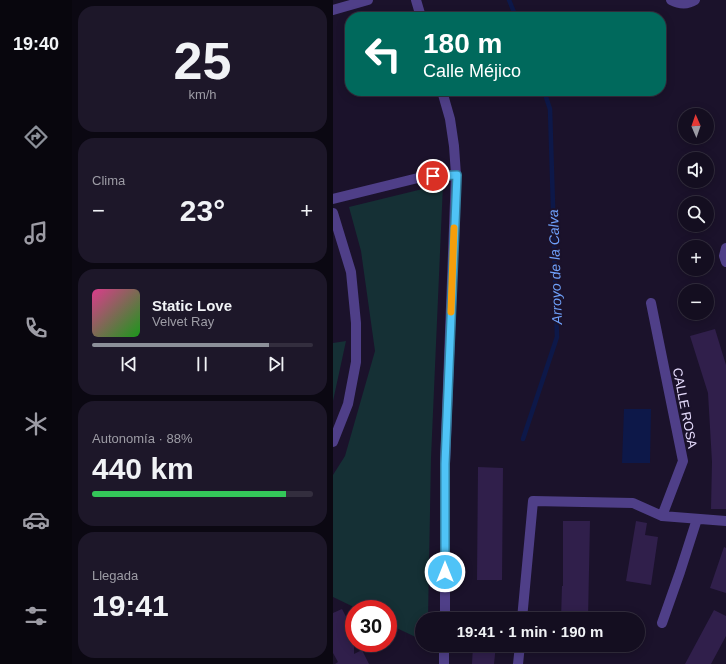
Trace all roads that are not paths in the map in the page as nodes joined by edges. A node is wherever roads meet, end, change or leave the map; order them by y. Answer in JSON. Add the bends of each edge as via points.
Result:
{"nodes":[{"id":1,"x":368,"y":0,"type":"edge"},
{"id":2,"x":416,"y":0,"type":"edge"},
{"id":3,"x":671,"y":0,"type":"edge"},
{"id":4,"x":695,"y":0,"type":"edge"},
{"id":5,"x":333,"y":10,"type":"edge"},
{"id":6,"x":420,"y":12,"type":"edge"},
{"id":7,"x":443,"y":96,"type":"edge"},
{"id":8,"x":457,"y":175,"type":"junction"},
{"id":9,"x":333,"y":199,"type":"edge"},
{"id":10,"x":333,"y":213,"type":"edge"},
{"id":11,"x":651,"y":302,"type":"dead end"},
{"id":12,"x":333,"y":442,"type":"edge"},
{"id":13,"x":662,"y":516,"type":"junction"},
{"id":14,"x":697,"y":519,"type":"junction"},
{"id":15,"x":726,"y":521,"type":"edge"},
{"id":16,"x":445,"y":612,"type":"edge"},
{"id":17,"x":523,"y":612,"type":"edge"},
{"id":18,"x":662,"y":623,"type":"dead end"},
{"id":19,"x":444,"y":652,"type":"edge"},
{"id":20,"x":519,"y":652,"type":"edge"},
{"id":21,"x":444,"y":664,"type":"edge"},
{"id":22,"x":518,"y":664,"type":"edge"}],
"edges":[{"from":1,"to":5,"type":"street"},
{"from":2,"to":6,"type":"street"},
{"from":3,"to":4,"type":"street","via":[[683,4]]},
{"from":7,"to":8,"type":"street","via":[[450,119]]},
{"from":8,"to":9,"type":"street","via":[[422,177]]},
{"from":8,"to":16,"type":"street","via":[[445,464]]},
{"from":10,"to":12,"type":"street","via":[[351,272],[357,362],[348,404]]},
{"from":11,"to":13,"type":"street","name":"CALLE ROSA","via":[[683,461]]},
{"from":13,"to":14,"type":"street"},
{"from":13,"to":17,"type":"street","via":[[633,503],[533,501]]},
{"from":14,"to":15,"type":"street"},
{"from":14,"to":18,"type":"street"},
{"from":19,"to":21,"type":"street"},
{"from":20,"to":22,"type":"street"}]}
